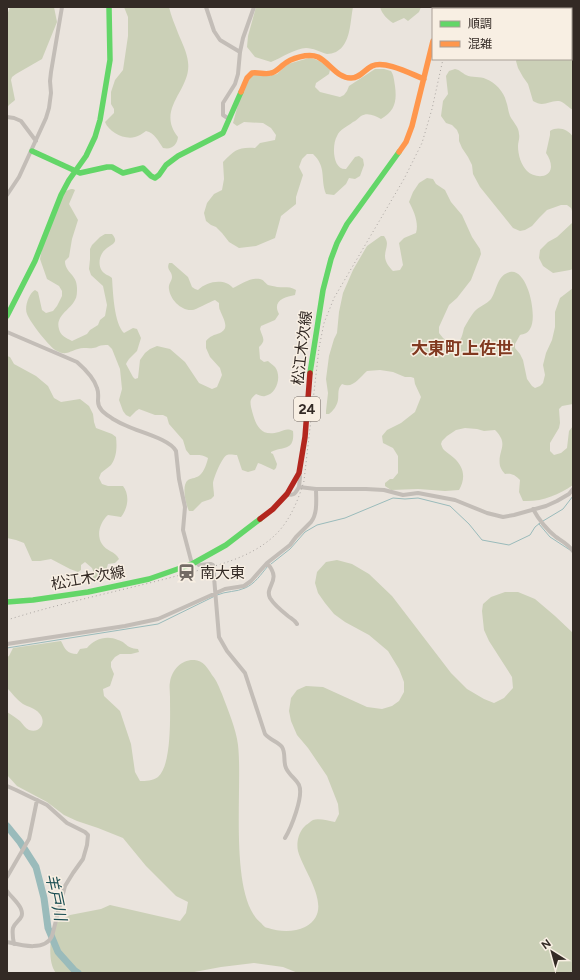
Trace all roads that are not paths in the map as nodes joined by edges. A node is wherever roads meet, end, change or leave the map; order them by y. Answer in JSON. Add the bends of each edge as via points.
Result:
{"nodes":[{"id":1,"x":62,"y":7,"type":"edge"},
{"id":2,"x":109,"y":7,"type":"edge"},
{"id":3,"x":206,"y":7,"type":"edge"},
{"id":4,"x":254,"y":7,"type":"edge"},
{"id":5,"x":432,"y":46,"type":"edge"},
{"id":6,"x":240,"y":52,"type":"junction"},
{"id":7,"x":424,"y":79,"type":"junction"},
{"id":8,"x":7,"y":117,"type":"edge"},
{"id":9,"x":229,"y":119,"type":"junction"},
{"id":10,"x":36,"y":141,"type":"junction"},
{"id":11,"x":32,"y":151,"type":"junction"},
{"id":12,"x":76,"y":171,"type":"junction"},
{"id":13,"x":7,"y":195,"type":"edge"},
{"id":14,"x":7,"y":316,"type":"edge"},
{"id":15,"x":7,"y":332,"type":"edge"},
{"id":16,"x":299,"y":472,"type":"junction"},
{"id":17,"x":299,"y":487,"type":"junction"},
{"id":18,"x":316,"y":489,"type":"junction"},
{"id":19,"x":573,"y":489,"type":"edge"},
{"id":20,"x":286,"y":494,"type":"junction"},
{"id":21,"x":533,"y":510,"type":"junction"},
{"id":22,"x":573,"y":550,"type":"edge"},
{"id":23,"x":194,"y":563,"type":"junction"},
{"id":24,"x":268,"y":565,"type":"junction"},
{"id":25,"x":216,"y":595,"type":"junction"},
{"id":26,"x":7,"y":602,"type":"edge"},
{"id":27,"x":297,"y":624,"type":"dead end"},
{"id":28,"x":7,"y":644,"type":"edge"},
{"id":29,"x":7,"y":786,"type":"edge"},
{"id":30,"x":37,"y":800,"type":"junction"},
{"id":31,"x":285,"y":838,"type":"dead end"},
{"id":32,"x":7,"y":877,"type":"edge"},
{"id":33,"x":7,"y":891,"type":"edge"},
{"id":34,"x":7,"y":942,"type":"edge"},
{"id":35,"x":14,"y":944,"type":"junction"}],
"edges":[{"from":1,"to":10,"type":"street","via":[[51,72],[49,108]]},
{"from":2,"to":12,"type":"street","via":[[110,60],[100,120],[91,147]]},
{"from":3,"to":6,"type":"street","via":[[214,31],[220,40]]},
{"from":4,"to":6,"type":"street"},
{"from":5,"to":7,"type":"street","name":"松江木次線","number":"24"},
{"from":6,"to":9,"type":"street","via":[[235,84],[223,103],[223,115]]},
{"from":7,"to":9,"type":"street","via":[[403,70],[376,64],[356,78],[348,78],[339,75],[317,57],[308,55],[285,63],[275,72],[254,72],[249,75]]},
{"from":7,"to":16,"type":"street","name":"松江木次線","number":"24","via":[[406,142],[347,224],[331,259],[322,290]]},
{"from":8,"to":10,"type":"street","via":[[22,121]]},
{"from":9,"to":12,"type":"street","via":[[223,133],[178,156],[155,178],[145,168],[123,173],[109,167],[86,173]]},
{"from":10,"to":11,"type":"street"},
{"from":11,"to":12,"type":"street"},
{"from":11,"to":13,"type":"street"},
{"from":12,"to":14,"type":"street","via":[[61,195],[30,273]]},
{"from":15,"to":23,"type":"street","via":[[77,362],[94,380],[101,410],[128,427],[148,433],[174,448],[185,507],[183,530]]},
{"from":16,"to":17,"type":"street"},
{"from":16,"to":20,"type":"street","name":"松江木次線","number":"24"},
{"from":17,"to":18,"type":"street"},
{"from":17,"to":20,"type":"street","via":[[296,493]]},
{"from":18,"to":21,"type":"street","via":[[384,490],[403,495],[418,493],[455,500],[503,517]]},
{"from":18,"to":24,"type":"street","via":[[313,519]]},
{"from":19,"to":21,"type":"street","via":[[556,502]]},
{"from":20,"to":23,"type":"street","name":"松江木次線","number":"24","via":[[273,509],[250,527]]},
{"from":21,"to":22,"type":"street","via":[[555,536]]},
{"from":23,"to":25,"type":"street","via":[[212,564]]},
{"from":23,"to":26,"type":"street","name":"松江木次線","number":"24","via":[[136,582],[88,592]]},
{"from":24,"to":25,"type":"street","via":[[244,586],[225,589]]},
{"from":24,"to":27,"type":"street","via":[[274,577],[269,590],[270,598]]},
{"from":25,"to":28,"type":"street","via":[[158,619]]},
{"from":25,"to":31,"type":"street","via":[[219,636],[227,651],[245,673],[265,734],[282,747],[284,764],[300,787],[298,807]]},
{"from":29,"to":30,"type":"street"},
{"from":30,"to":32,"type":"street","via":[[29,839]]},
{"from":30,"to":35,"type":"street","via":[[67,823],[85,832],[88,835],[87,845],[84,859],[65,886],[50,941],[38,946]]},
{"from":33,"to":35,"type":"street","via":[[22,912],[20,920],[13,927]]},
{"from":34,"to":35,"type":"street"}]}
